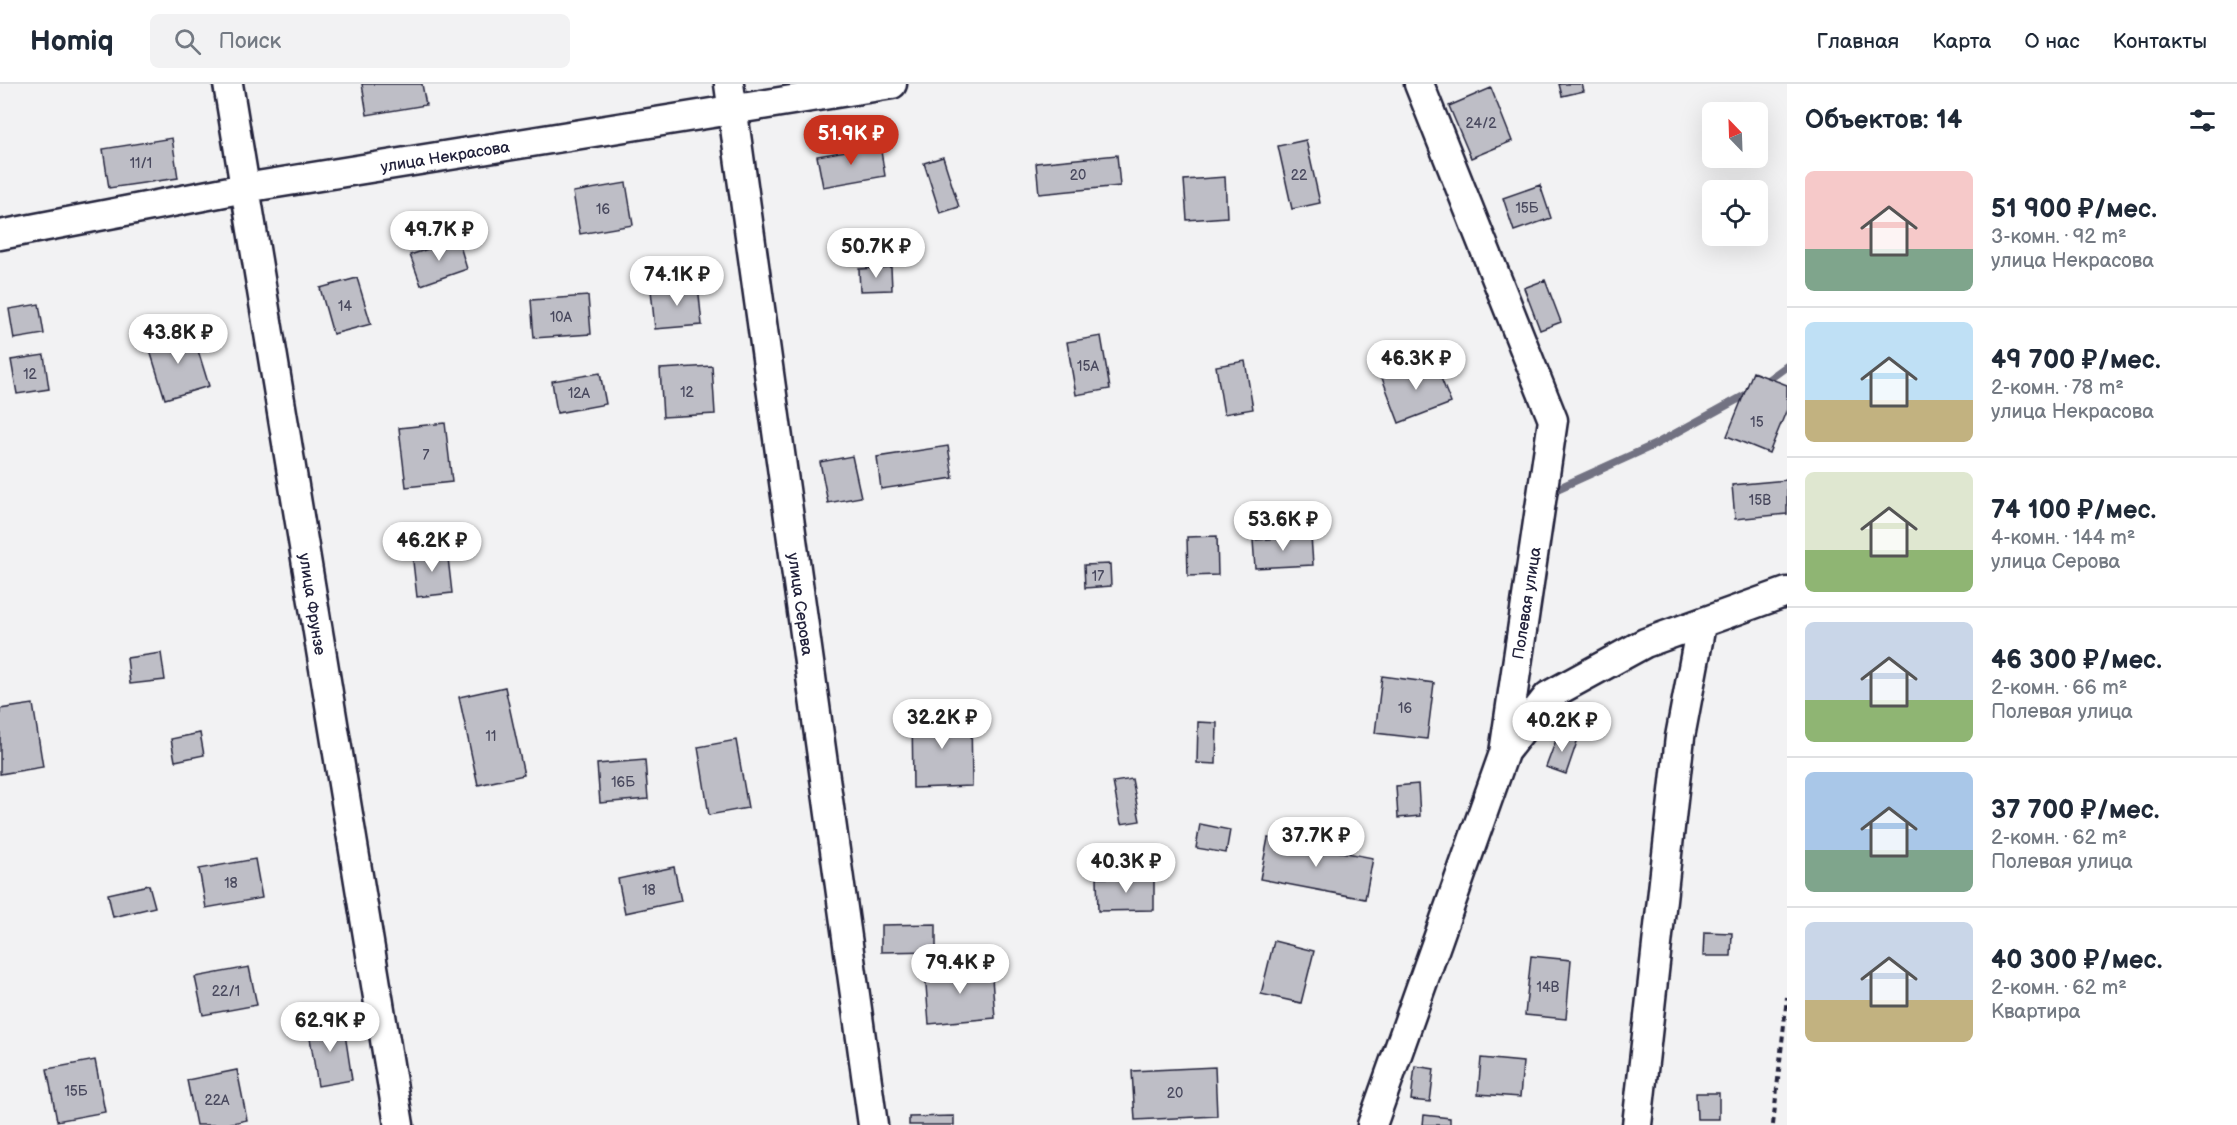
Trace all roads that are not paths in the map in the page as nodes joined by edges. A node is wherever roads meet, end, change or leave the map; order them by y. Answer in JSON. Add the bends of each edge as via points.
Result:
{"nodes":[{"id":1,"x":228,"y":84,"type":"edge"},
{"id":2,"x":892,"y":84,"type":"edge"},
{"id":3,"x":1419,"y":84,"type":"edge"},
{"id":4,"x":731,"y":97,"type":"edge"},
{"id":5,"x":245,"y":188,"type":"junction"},
{"id":6,"x":0,"y":235,"type":"edge"},
{"id":7,"x":1787,"y":592,"type":"edge"},
{"id":8,"x":1701,"y":625,"type":"junction"},
{"id":9,"x":1504,"y":753,"type":"junction"},
{"id":10,"x":399,"y":1125,"type":"edge"},
{"id":11,"x":873,"y":1125,"type":"edge"},
{"id":12,"x":1372,"y":1125,"type":"edge"},
{"id":13,"x":1636,"y":1125,"type":"edge"}],
"edges":[{"from":1,"to":5,"type":"street","name":"улица Фрунзе"},
{"from":2,"to":4,"type":"street","name":"улица Некрасова"},
{"from":3,"to":9,"type":"street","name":"Полевая улица","via":[[1553,420]]},
{"from":4,"to":5,"type":"street","name":"улица Некрасова"},
{"from":4,"to":11,"type":"street","name":"улица Серова"},
{"from":5,"to":6,"type":"street","name":"улица Некрасова"},
{"from":5,"to":10,"type":"street","name":"улица Фрунзе"},
{"from":7,"to":8,"type":"street"},
{"from":8,"to":9,"type":"street","via":[[1645,643],[1548,696]]},
{"from":8,"to":13,"type":"street","via":[[1680,737]]},
{"from":9,"to":12,"type":"street","name":"Полевая улица"}]}
